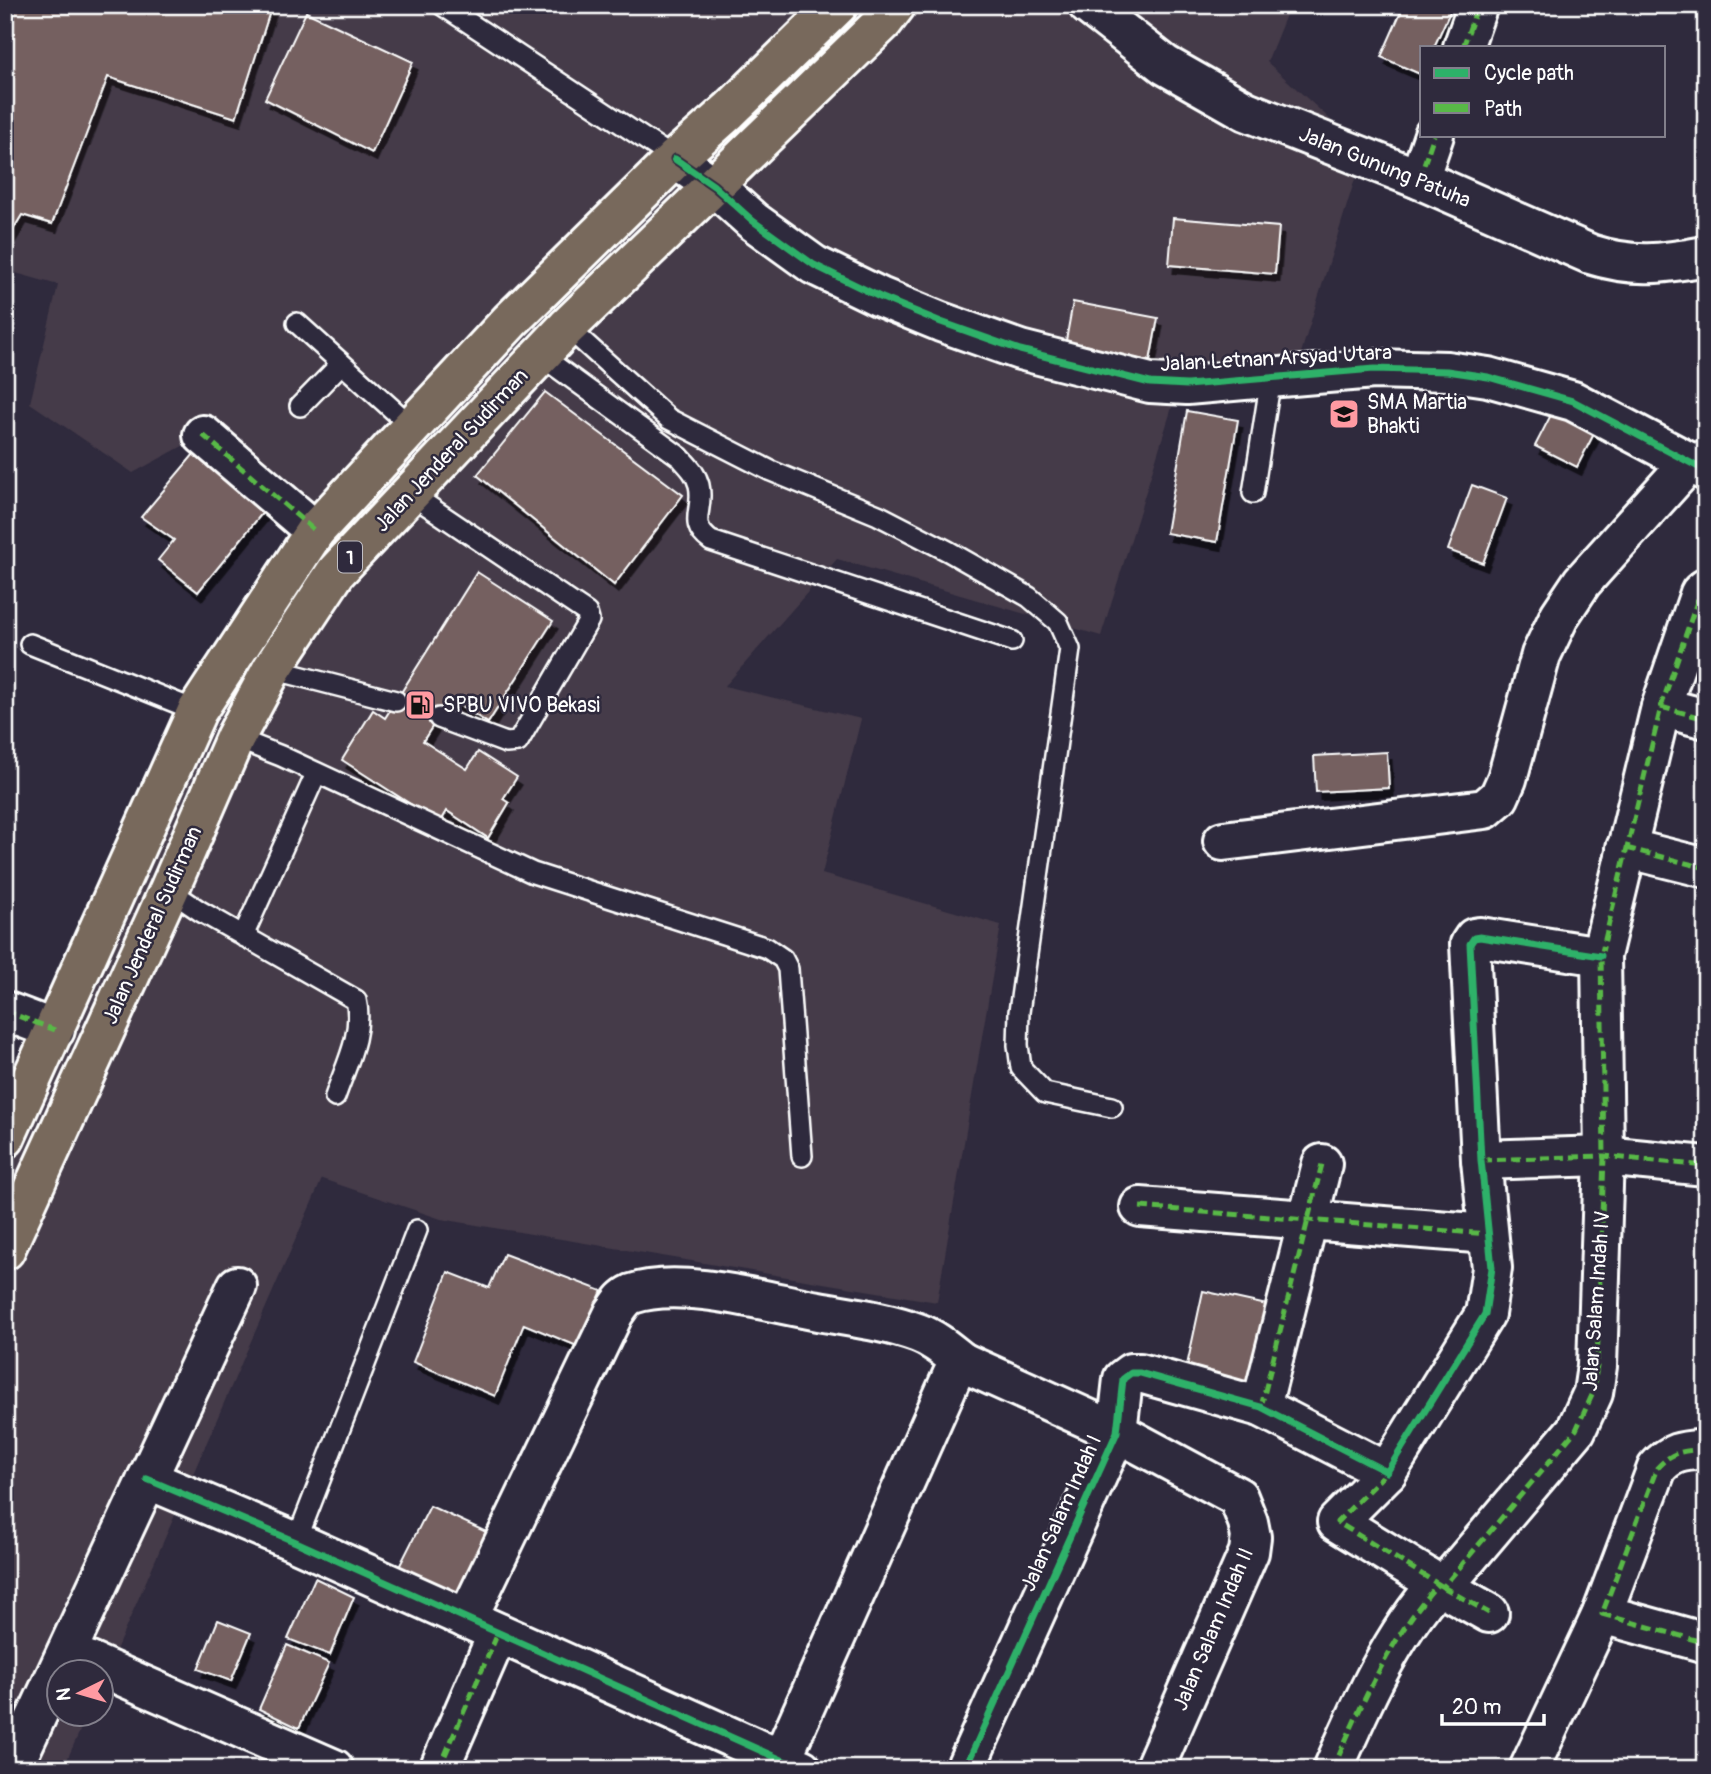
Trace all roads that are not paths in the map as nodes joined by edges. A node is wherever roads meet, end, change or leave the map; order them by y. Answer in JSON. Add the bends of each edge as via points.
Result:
{"nodes":[{"id":1,"x":442,"y":5,"type":"edge"},
{"id":2,"x":838,"y":5,"type":"edge"},
{"id":3,"x":896,"y":5,"type":"edge"},
{"id":4,"x":1088,"y":5,"type":"edge"},
{"id":5,"x":1478,"y":5,"type":"edge"},
{"id":6,"x":1463,"y":46,"type":"edge"},
{"id":7,"x":1434,"y":136,"type":"edge"},
{"id":8,"x":675,"y":159,"type":"junction"},
{"id":9,"x":1419,"y":179,"type":"junction"},
{"id":10,"x":714,"y":186,"type":"junction"},
{"id":11,"x":1706,"y":256,"type":"edge"},
{"id":12,"x":297,"y":323,"type":"dead end"},
{"id":13,"x":567,"y":327,"type":"junction"},
{"id":14,"x":540,"y":355,"type":"junction"},
{"id":15,"x":341,"y":364,"type":"junction"},
{"id":16,"x":1271,"y":378,"type":"junction"},
{"id":17,"x":300,"y":406,"type":"dead end"},
{"id":18,"x":411,"y":426,"type":"junction"},
{"id":19,"x":203,"y":435,"type":"dead end"},
{"id":20,"x":1700,"y":465,"type":"edge"},
{"id":21,"x":409,"y":493,"type":"junction"},
{"id":22,"x":1253,"y":493,"type":"dead end"},
{"id":23,"x":315,"y":531,"type":"junction"},
{"id":24,"x":1706,"y":588,"type":"edge"},
{"id":25,"x":1012,"y":641,"type":"dead end"},
{"id":26,"x":30,"y":644,"type":"dead end"},
{"id":27,"x":272,"y":669,"type":"junction"},
{"id":28,"x":396,"y":701,"type":"dead end"},
{"id":29,"x":1661,"y":707,"type":"junction"},
{"id":30,"x":197,"y":711,"type":"junction"},
{"id":31,"x":439,"y":718,"type":"dead end"},
{"id":32,"x":1706,"y":719,"type":"edge"},
{"id":33,"x":235,"y":738,"type":"junction"},
{"id":34,"x":316,"y":774,"type":"junction"},
{"id":35,"x":1223,"y":841,"type":"dead end"},
{"id":36,"x":1626,"y":848,"type":"junction"},
{"id":37,"x":1706,"y":868,"type":"edge"},
{"id":38,"x":169,"y":890,"type":"junction"},
{"id":39,"x":243,"y":936,"type":"junction"},
{"id":40,"x":1601,"y":957,"type":"junction"},
{"id":41,"x":5,"y":1011,"type":"edge"},
{"id":42,"x":55,"y":1030,"type":"junction"},
{"id":43,"x":335,"y":1097,"type":"dead end"},
{"id":44,"x":1112,"y":1107,"type":"dead end"},
{"id":45,"x":5,"y":1138,"type":"edge"},
{"id":46,"x":802,"y":1156,"type":"dead end"},
{"id":47,"x":1604,"y":1156,"type":"junction"},
{"id":48,"x":1481,"y":1160,"type":"junction"},
{"id":49,"x":1322,"y":1164,"type":"dead end"},
{"id":50,"x":1706,"y":1166,"type":"edge"},
{"id":51,"x":1140,"y":1207,"type":"dead end"},
{"id":52,"x":1308,"y":1220,"type":"junction"},
{"id":53,"x":417,"y":1230,"type":"dead end"},
{"id":54,"x":1488,"y":1234,"type":"junction"},
{"id":55,"x":5,"y":1250,"type":"edge"},
{"id":56,"x":237,"y":1286,"type":"dead end"},
{"id":57,"x":962,"y":1362,"type":"junction"},
{"id":58,"x":1261,"y":1407,"type":"junction"},
{"id":59,"x":1117,"y":1432,"type":"junction"},
{"id":60,"x":1706,"y":1449,"type":"edge"},
{"id":61,"x":1387,"y":1472,"type":"junction"},
{"id":62,"x":147,"y":1479,"type":"junction"},
{"id":63,"x":296,"y":1542,"type":"junction"},
{"id":64,"x":1441,"y":1585,"type":"junction"},
{"id":65,"x":1489,"y":1613,"type":"dead end"},
{"id":66,"x":1602,"y":1614,"type":"junction"},
{"id":67,"x":483,"y":1626,"type":"junction"},
{"id":68,"x":1706,"y":1643,"type":"edge"},
{"id":69,"x":67,"y":1652,"type":"junction"},
{"id":70,"x":792,"y":1764,"type":"edge"},
{"id":71,"x":12,"y":1769,"type":"edge"},
{"id":72,"x":334,"y":1769,"type":"edge"},
{"id":73,"x":439,"y":1769,"type":"edge"},
{"id":74,"x":965,"y":1769,"type":"edge"},
{"id":75,"x":1154,"y":1769,"type":"edge"},
{"id":76,"x":1333,"y":1769,"type":"edge"},
{"id":77,"x":1529,"y":1769,"type":"edge"}],
"edges":[{"from":1,"to":8,"type":"lane"},
{"from":2,"to":8,"type":"highway","number":"1"},
{"from":3,"to":10,"type":"highway","name":"Jalan Jenderal Sudirman","number":"1"},
{"from":4,"to":9,"type":"street","name":"Jalan Gunung Patuha","via":[[1166,65],[1246,111]]},
{"from":5,"to":6,"type":"street"},
{"from":7,"to":9,"type":"street"},
{"from":8,"to":10,"type":"street","name":"Jalan Letnan Arsyad Utara"},
{"from":8,"to":18,"type":"highway","number":"1"},
{"from":9,"to":11,"type":"street","name":"Jalan Gunung Patuha","via":[[1616,262],[1667,263]]},
{"from":10,"to":13,"type":"highway","name":"Jalan Jenderal Sudirman","number":"1"},
{"from":10,"to":16,"type":"street","name":"Jalan Letnan Arsyad Utara","via":[[752,221],[814,265],[929,317],[1020,350],[1150,383],[1187,385]]},
{"from":12,"to":15,"type":"lane"},
{"from":13,"to":14,"type":"highway","name":"Jalan Jenderal Sudirman","number":"1"},
{"from":13,"to":44,"type":"lane","via":[[669,419],[948,551],[1029,597],[1058,622],[1070,649],[1018,1045],[1021,1068],[1045,1093]]},
{"from":14,"to":21,"type":"highway","name":"Jalan Jenderal Sudirman","number":"1"},
{"from":14,"to":25,"type":"lane","via":[[692,470],[700,493],[697,526],[711,541]]},
{"from":15,"to":17,"type":"lane"},
{"from":15,"to":18,"type":"lane"},
{"from":16,"to":20,"type":"street","name":"Jalan Letnan Arsyad Utara","via":[[1374,369],[1488,377],[1573,401]]},
{"from":16,"to":22,"type":"lane"},
{"from":18,"to":23,"type":"highway","number":"1"},
{"from":19,"to":23,"type":"street"},
{"from":20,"to":35,"type":"street","via":[[1582,582],[1560,615],[1541,655],[1507,779],[1499,797],[1485,809]]},
{"from":21,"to":27,"type":"highway","name":"Jalan Jenderal Sudirman","number":"1","via":[[336,572]]},
{"from":21,"to":31,"type":"lane","via":[[587,613],[589,620],[518,742],[506,743]]},
{"from":23,"to":30,"type":"highway","number":"1"},
{"from":24,"to":29,"type":"street","name":"Jalan Salam Indah IV","via":[[1700,593]]},
{"from":26,"to":30,"type":"lane"},
{"from":27,"to":28,"type":"lane"},
{"from":27,"to":33,"type":"highway","name":"Jalan Jenderal Sudirman","number":"1"},
{"from":29,"to":32,"type":"street"},
{"from":29,"to":36,"type":"street","name":"Jalan Salam Indah IV"},
{"from":30,"to":42,"type":"highway","number":"1"},
{"from":33,"to":34,"type":"lane"},
{"from":33,"to":38,"type":"highway","name":"Jalan Jenderal Sudirman","number":"1"},
{"from":34,"to":39,"type":"lane"},
{"from":34,"to":46,"type":"lane","via":[[533,873],[767,948],[783,959],[788,969]]},
{"from":36,"to":37,"type":"street"},
{"from":36,"to":40,"type":"street","name":"Jalan Salam Indah IV"},
{"from":38,"to":39,"type":"lane"},
{"from":38,"to":55,"type":"highway","name":"Jalan Jenderal Sudirman","number":"1"},
{"from":39,"to":43,"type":"lane","via":[[356,1000],[355,1039]]},
{"from":40,"to":47,"type":"street","name":"Jalan Salam Indah IV"},
{"from":40,"to":48,"type":"street","via":[[1480,936],[1470,944]]},
{"from":41,"to":42,"type":"street"},
{"from":42,"to":45,"type":"highway","number":"1"},
{"from":47,"to":48,"type":"street"},
{"from":47,"to":50,"type":"street"},
{"from":47,"to":64,"type":"street","name":"Jalan Salam Indah IV","via":[[1597,1366],[1586,1413]]},
{"from":48,"to":54,"type":"street"},
{"from":49,"to":52,"type":"street"},
{"from":51,"to":52,"type":"street"},
{"from":52,"to":54,"type":"street"},
{"from":52,"to":58,"type":"street"},
{"from":53,"to":63,"type":"lane"},
{"from":54,"to":61,"type":"street","via":[[1492,1268],[1485,1314]]},
{"from":56,"to":62,"type":"street"},
{"from":57,"to":59,"type":"street","name":"Jalan Salam Indah II"},
{"from":57,"to":67,"type":"street","name":"Jalan Salam Indah II","via":[[917,1333],[719,1292],[672,1288],[623,1298]]},
{"from":57,"to":70,"type":"street","via":[[951,1376]]},
{"from":58,"to":59,"type":"street","name":"Jalan Salam Indah I","via":[[1131,1373],[1123,1379]]},
{"from":58,"to":61,"type":"street","name":"Jalan Salam Indah I"},
{"from":59,"to":74,"type":"street","name":"Jalan Salam Indah I"},
{"from":59,"to":75,"type":"street","name":"Jalan Salam Indah II","via":[[1238,1497],[1251,1537],[1249,1552]]},
{"from":60,"to":66,"type":"street","via":[[1667,1456],[1657,1468]]},
{"from":61,"to":64,"type":"street","via":[[1337,1522]]},
{"from":62,"to":63,"type":"street"},
{"from":62,"to":69,"type":"street"},
{"from":63,"to":67,"type":"street"},
{"from":64,"to":65,"type":"street"},
{"from":64,"to":76,"type":"street","name":"Jalan Salam Indah IV","via":[[1420,1605],[1389,1654]]},
{"from":66,"to":68,"type":"street"},
{"from":66,"to":77,"type":"street"},
{"from":67,"to":70,"type":"street"},
{"from":67,"to":73,"type":"street"},
{"from":69,"to":71,"type":"street"},
{"from":69,"to":72,"type":"street"}]}
